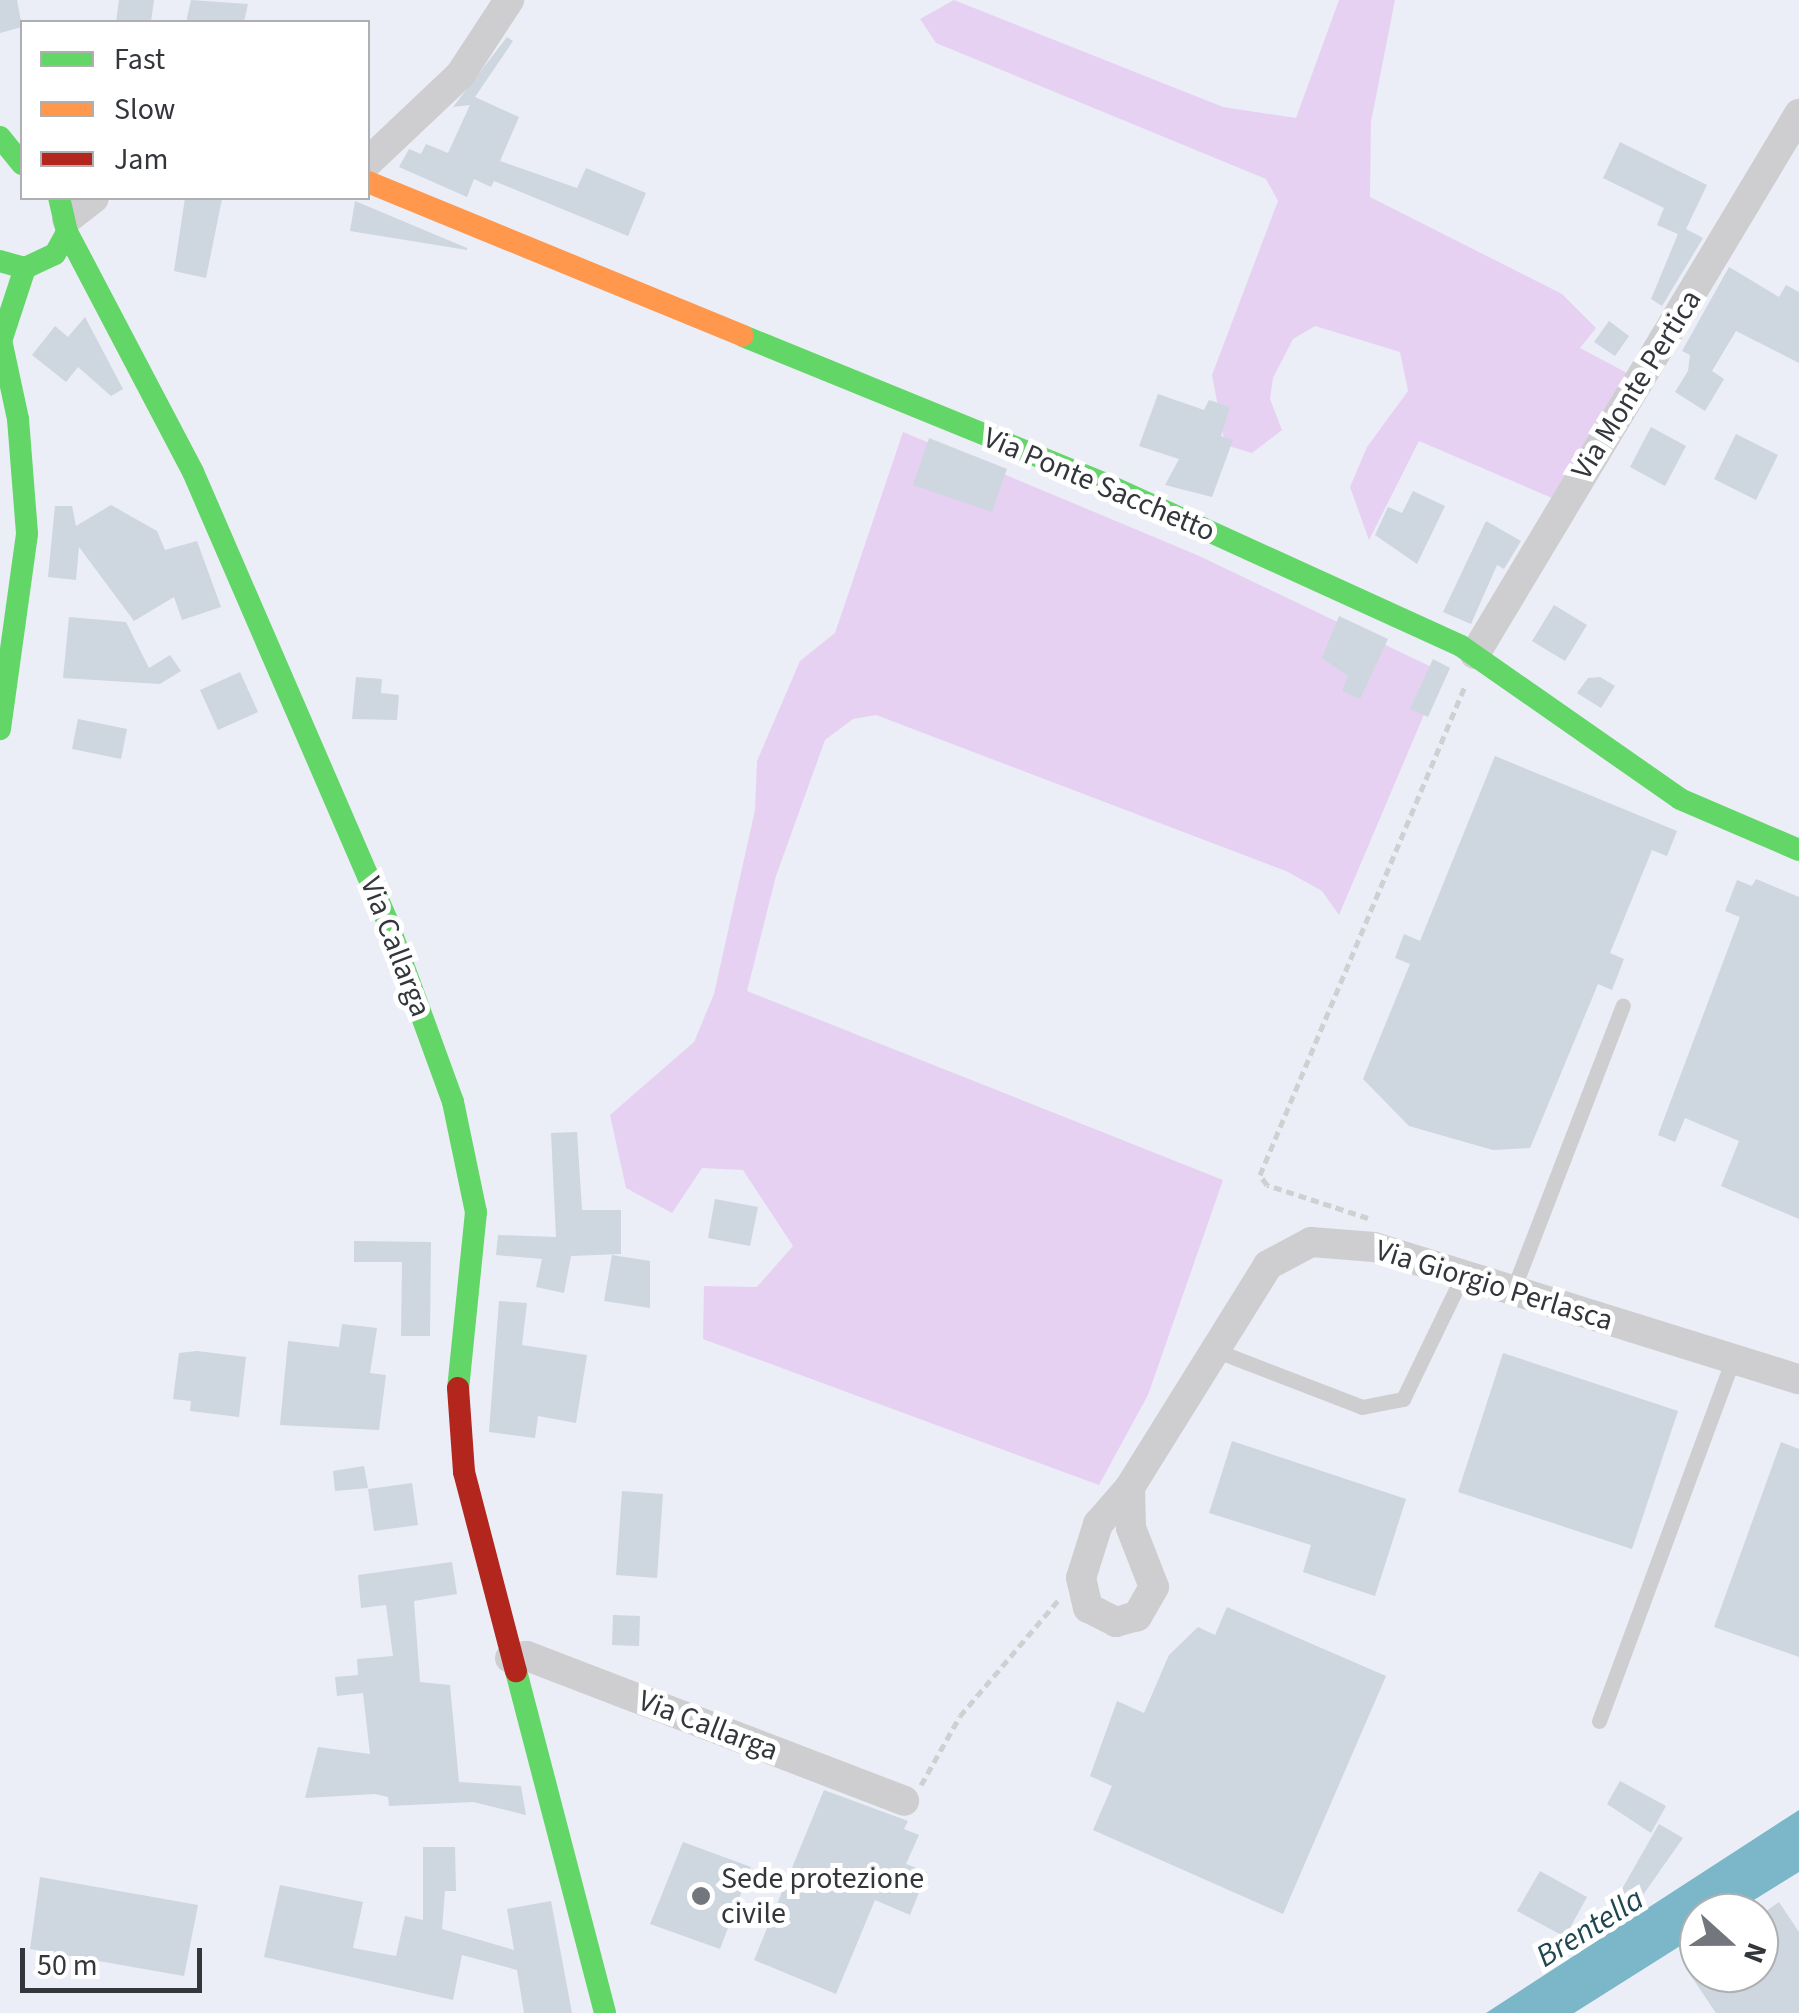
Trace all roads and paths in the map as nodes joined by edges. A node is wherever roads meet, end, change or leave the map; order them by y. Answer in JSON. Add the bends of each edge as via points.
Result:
{"nodes":[{"id":1,"x":508,"y":0,"type":"edge"},
{"id":2,"x":1799,"y":114,"type":"edge"},
{"id":3,"x":0,"y":137,"type":"edge"},
{"id":4,"x":370,"y":160,"type":"edge"},
{"id":5,"x":20,"y":162,"type":"edge"},
{"id":6,"x":370,"y":183,"type":"edge"},
{"id":7,"x":89,"y":200,"type":"edge"},
{"id":8,"x":65,"y":209,"type":"edge"},
{"id":9,"x":0,"y":261,"type":"edge"},
{"id":10,"x":35,"y":265,"type":"junction"},
{"id":11,"x":93,"y":282,"type":"junction"},
{"id":12,"x":1,"y":337,"type":"edge"},
{"id":13,"x":1475,"y":654,"type":"junction"},
{"id":14,"x":0,"y":729,"type":"edge"},
{"id":15,"x":1799,"y":850,"type":"edge"},
{"id":16,"x":1623,"y":1005,"type":"dead end"},
{"id":17,"x":1388,"y":1224,"type":"dead end"},
{"id":18,"x":1464,"y":1275,"type":"junction"},
{"id":19,"x":1513,"y":1290,"type":"junction"},
{"id":20,"x":1217,"y":1350,"type":"junction"},
{"id":21,"x":1733,"y":1358,"type":"junction"},
{"id":22,"x":1799,"y":1379,"type":"edge"},
{"id":23,"x":1130,"y":1488,"type":"junction"},
{"id":24,"x":1081,"y":1578,"type":"junction"},
{"id":25,"x":510,"y":1658,"type":"junction"},
{"id":26,"x":1599,"y":1721,"type":"dead end"},
{"id":27,"x":904,"y":1801,"type":"joint"},
{"id":28,"x":605,"y":2013,"type":"edge"}],
"edges":[{"from":1,"to":4,"type":"street","via":[[460,75]]},
{"from":2,"to":13,"type":"street","name":"Via Monte Pertica"},
{"from":3,"to":5,"type":"street"},
{"from":6,"to":13,"type":"street","name":"Via Ponte Sacchetto","via":[[1110,486]]},
{"from":7,"to":8,"type":"street"},
{"from":8,"to":10,"type":"street"},
{"from":8,"to":11,"type":"street","name":"Via Callarga"},
{"from":9,"to":10,"type":"street"},
{"from":10,"to":11,"type":"street"},
{"from":10,"to":12,"type":"street"},
{"from":11,"to":25,"type":"street","name":"Via Callarga","via":[[201,490],[389,926],[453,1102],[476,1212],[456,1411],[464,1472]]},
{"from":12,"to":14,"type":"street","via":[[27,534]]},
{"from":13,"to":15,"type":"street","name":"Via Ponte Sacchetto","via":[[1680,800]]},
{"from":13,"to":17,"type":"path","via":[[1260,1175],[1267,1185]]},
{"from":16,"to":19,"type":"lane"},
{"from":18,"to":19,"type":"street","name":"Via Giorgio Perlasca"},
{"from":18,"to":20,"type":"street","name":"Via Giorgio Perlasca","via":[[1374,1248],[1311,1242],[1268,1265]]},
{"from":18,"to":20,"type":"lane","via":[[1403,1399],[1362,1407]]},
{"from":19,"to":21,"type":"street","name":"Via Giorgio Perlasca"},
{"from":20,"to":23,"type":"street","name":"Via Giorgio Perlasca"},
{"from":21,"to":22,"type":"street","name":"Via Giorgio Perlasca"},
{"from":21,"to":26,"type":"lane"},
{"from":23,"to":24,"type":"street","name":"Via Giorgio Perlasca","via":[[1098,1524]]},
{"from":23,"to":24,"type":"street","via":[[1131,1528],[1153,1576],[1152,1599],[1138,1616],[1106,1620],[1083,1599]]},
{"from":24,"to":27,"type":"path","via":[[960,1716]]},
{"from":25,"to":27,"type":"street","name":"Via Callarga","via":[[527,1656]]},
{"from":25,"to":28,"type":"street","name":"Via Callarga"}]}
